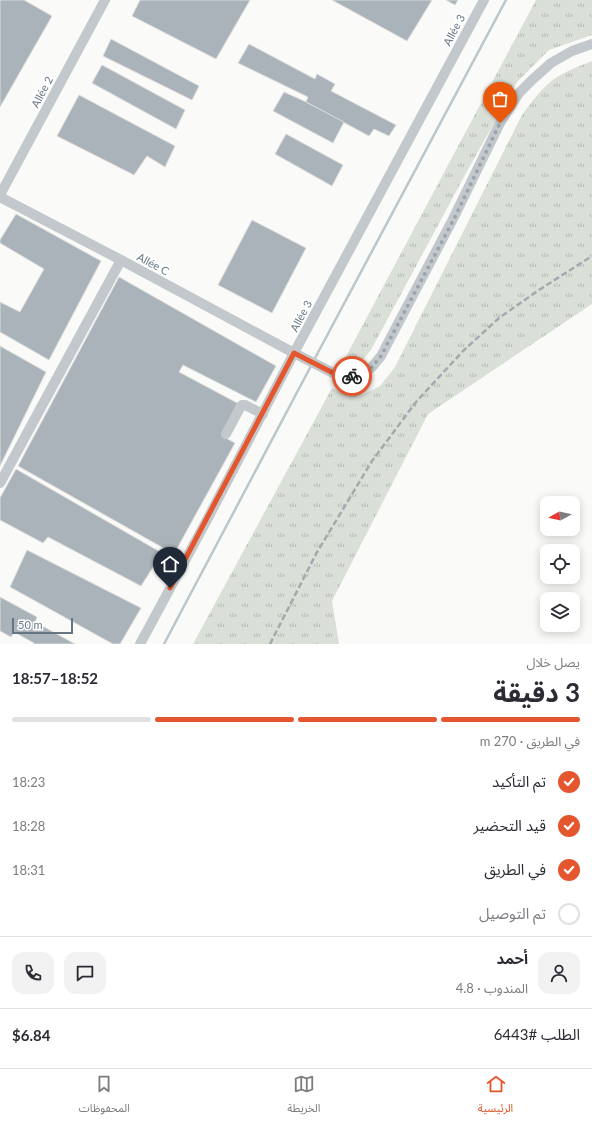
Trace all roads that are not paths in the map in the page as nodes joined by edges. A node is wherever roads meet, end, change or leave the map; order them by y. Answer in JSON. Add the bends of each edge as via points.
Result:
{"nodes":[{"id":1,"x":105,"y":0,"type":"edge"},
{"id":2,"x":484,"y":0,"type":"edge"},
{"id":3,"x":592,"y":44,"type":"edge"},
{"id":4,"x":0,"y":196,"type":"edge"},
{"id":5,"x":121,"y":260,"type":"junction"},
{"id":6,"x":297,"y":355,"type":"junction"},
{"id":7,"x":263,"y":414,"type":"junction"},
{"id":8,"x":226,"y":434,"type":"dead end"},
{"id":9,"x":0,"y":483,"type":"edge"},
{"id":10,"x":140,"y":644,"type":"edge"}],
"edges":[{"from":1,"to":4,"type":"street","name":"Allée 2"},
{"from":2,"to":6,"type":"street","name":"Allée 3"},
{"from":3,"to":6,"type":"street","name":"Allée C","via":[[572,51],[551,63],[519,93],[500,123],[454,219],[381,356],[372,367],[362,374],[351,377],[339,376]]},
{"from":4,"to":5,"type":"street","name":"Allée C"},
{"from":5,"to":6,"type":"street","name":"Allée C"},
{"from":5,"to":9,"type":"street"},
{"from":6,"to":7,"type":"street","name":"Allée 3"},
{"from":7,"to":8,"type":"street","via":[[242,405]]},
{"from":7,"to":10,"type":"street","name":"Allée 3"}]}
